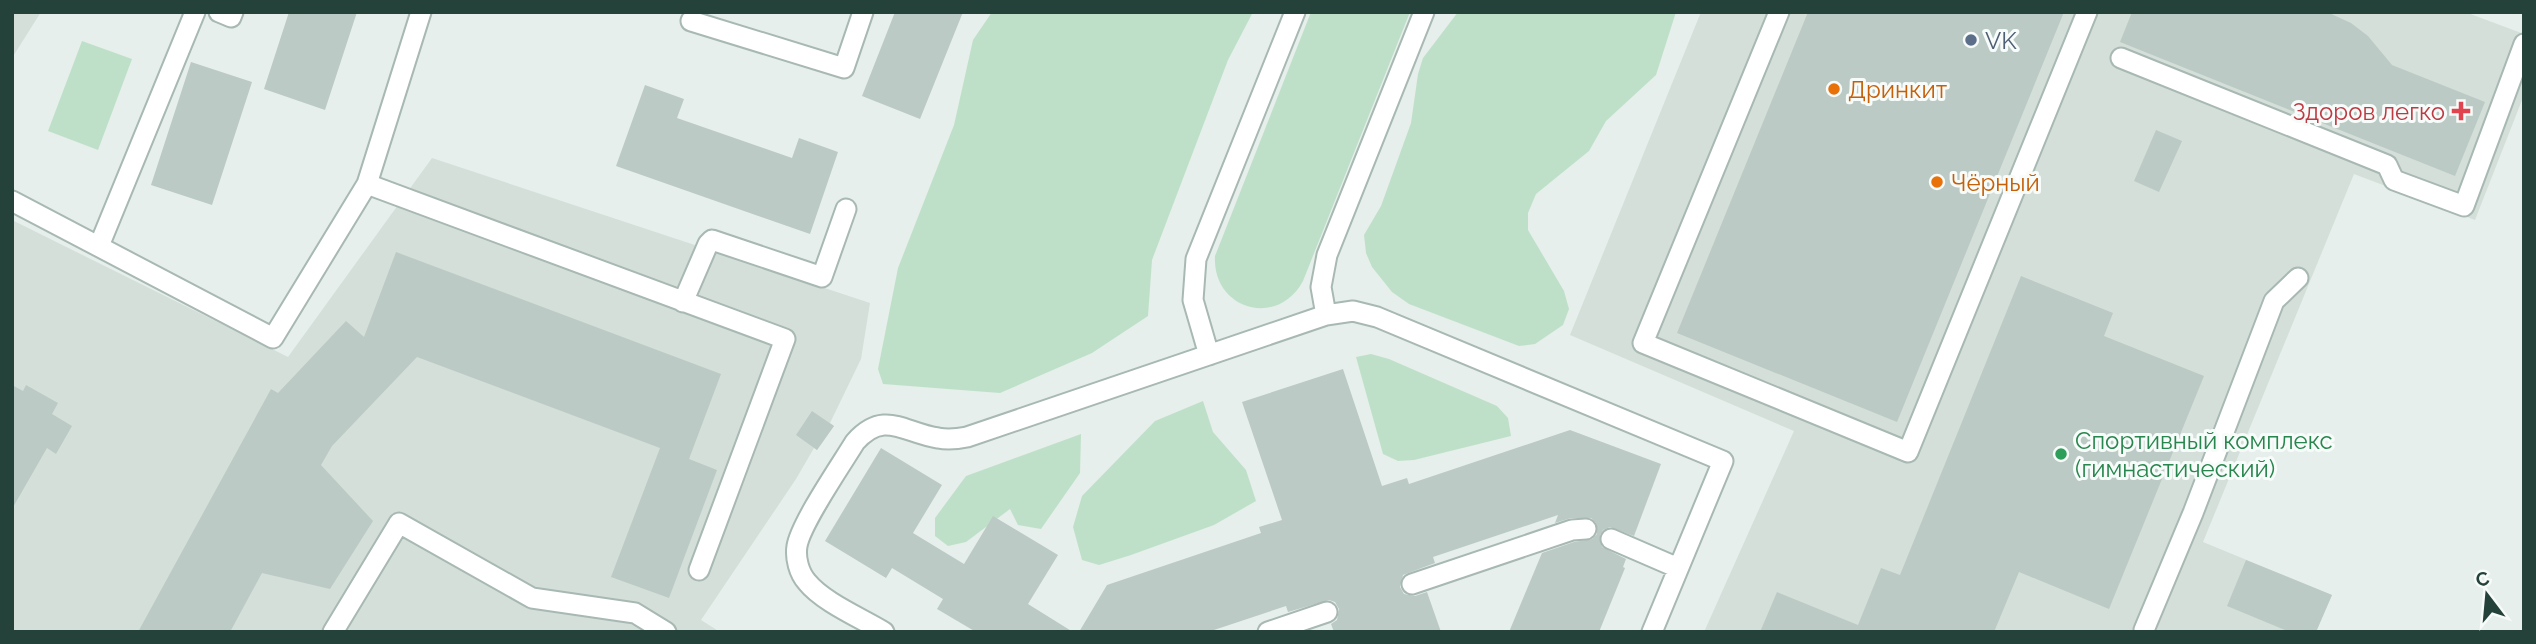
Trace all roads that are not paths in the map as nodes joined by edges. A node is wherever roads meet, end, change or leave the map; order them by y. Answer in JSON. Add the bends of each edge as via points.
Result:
{"nodes":[{"id":1,"x":195,"y":12,"type":"edge"},
{"id":2,"x":219,"y":12,"type":"edge"},
{"id":3,"x":233,"y":12,"type":"edge"},
{"id":4,"x":421,"y":12,"type":"edge"},
{"id":5,"x":863,"y":12,"type":"edge"},
{"id":6,"x":1295,"y":12,"type":"edge"},
{"id":7,"x":1424,"y":12,"type":"edge"},
{"id":8,"x":1779,"y":12,"type":"edge"},
{"id":9,"x":2087,"y":12,"type":"edge"},
{"id":10,"x":691,"y":21,"type":"dead end"},
{"id":11,"x":2524,"y":44,"type":"edge"},
{"id":12,"x":2121,"y":58,"type":"dead end"},
{"id":13,"x":367,"y":184,"type":"junction"},
{"id":14,"x":12,"y":201,"type":"edge"},
{"id":15,"x":846,"y":209,"type":"dead end"},
{"id":16,"x":99,"y":246,"type":"junction"},
{"id":17,"x":2298,"y":278,"type":"dead end"},
{"id":18,"x":683,"y":302,"type":"junction"},
{"id":19,"x":1326,"y":315,"type":"junction"},
{"id":20,"x":1209,"y":355,"type":"junction"},
{"id":21,"x":1586,"y":529,"type":"dead end"},
{"id":22,"x":1611,"y":539,"type":"dead end"},
{"id":23,"x":1678,"y":568,"type":"junction"},
{"id":24,"x":699,"y":570,"type":"dead end"},
{"id":25,"x":1412,"y":584,"type":"dead end"},
{"id":26,"x":1327,"y":612,"type":"dead end"},
{"id":27,"x":2145,"y":631,"type":"edge"},
{"id":28,"x":334,"y":632,"type":"edge"},
{"id":29,"x":666,"y":632,"type":"edge"},
{"id":30,"x":884,"y":632,"type":"edge"},
{"id":31,"x":1268,"y":632,"type":"edge"},
{"id":32,"x":1652,"y":632,"type":"edge"}],
"edges":[{"from":1,"to":16,"type":"lane"},
{"from":2,"to":3,"type":"lane","via":[[231,17]]},
{"from":4,"to":13,"type":"lane"},
{"from":5,"to":10,"type":"lane","via":[[844,68]]},
{"from":6,"to":20,"type":"lane","via":[[1196,259],[1193,300]]},
{"from":7,"to":19,"type":"lane","via":[[1327,255],[1321,287]]},
{"from":8,"to":9,"type":"lane","via":[[1643,343],[1908,452]]},
{"from":11,"to":12,"type":"lane","via":[[2464,206],[2394,180],[2387,164]]},
{"from":13,"to":16,"type":"lane","via":[[273,338]]},
{"from":13,"to":18,"type":"lane"},
{"from":14,"to":16,"type":"lane"},
{"from":15,"to":18,"type":"lane","via":[[822,276],[712,240]]},
{"from":17,"to":27,"type":"lane","via":[[2274,301]]},
{"from":18,"to":24,"type":"lane","via":[[785,339]]},
{"from":19,"to":20,"type":"lane"},
{"from":19,"to":23,"type":"lane","via":[[1353,311],[1377,317],[1723,461]]},
{"from":20,"to":30,"type":"lane","via":[[967,437],[938,438],[889,424],[864,431],[803,530],[797,557],[801,574],[819,594]]},
{"from":21,"to":25,"type":"lane"},
{"from":22,"to":23,"type":"lane"},
{"from":23,"to":32,"type":"lane"},
{"from":26,"to":31,"type":"lane"},
{"from":28,"to":29,"type":"lane","via":[[399,523],[532,598],[635,613]]}]}
